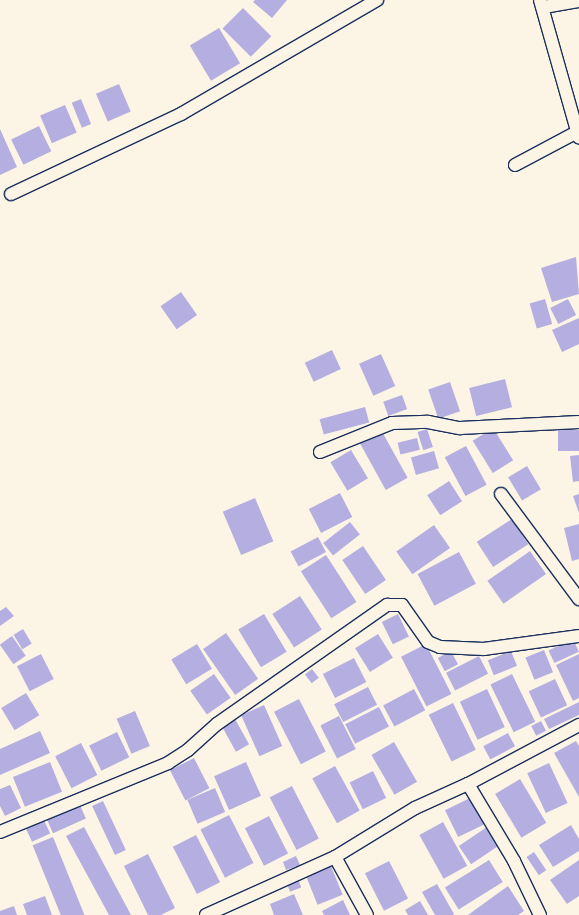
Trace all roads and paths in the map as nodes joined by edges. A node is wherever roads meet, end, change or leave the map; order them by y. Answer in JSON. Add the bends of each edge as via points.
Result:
{"nodes":[{"id":1,"x":377,"y":0,"type":"edge"},
{"id":2,"x":579,"y":1,"type":"edge"},
{"id":3,"x":542,"y":4,"type":"edge"},
{"id":4,"x":578,"y":135,"type":"edge"},
{"id":5,"x":516,"y":165,"type":"dead end"},
{"id":6,"x":12,"y":194,"type":"dead end"},
{"id":7,"x":579,"y":422,"type":"edge"},
{"id":8,"x":320,"y":452,"type":"dead end"},
{"id":9,"x":501,"y":494,"type":"dead end"},
{"id":10,"x":579,"y":599,"type":"edge"},
{"id":11,"x":579,"y":636,"type":"edge"},
{"id":12,"x":579,"y":725,"type":"edge"},
{"id":13,"x":468,"y":784,"type":"junction"},
{"id":14,"x":0,"y":832,"type":"edge"},
{"id":15,"x":335,"y":857,"type":"junction"},
{"id":16,"x":206,"y":915,"type":"edge"},
{"id":17,"x":367,"y":915,"type":"edge"},
{"id":18,"x":540,"y":915,"type":"edge"}],
"edges":[{"from":1,"to":6,"type":"street","via":[[181,114]]},
{"from":2,"to":3,"type":"street"},
{"from":3,"to":4,"type":"street"},
{"from":4,"to":5,"type":"street"},
{"from":7,"to":8,"type":"street","via":[[460,428],[428,422],[392,423]]},
{"from":9,"to":10,"type":"street"},
{"from":11,"to":14,"type":"street","via":[[484,649],[440,647],[428,642],[402,605],[387,605],[217,724],[168,763]]},
{"from":12,"to":13,"type":"street"},
{"from":13,"to":15,"type":"street","via":[[415,808]]},
{"from":13,"to":18,"type":"street","via":[[514,861]]},
{"from":15,"to":16,"type":"street"},
{"from":15,"to":17,"type":"street"}]}
